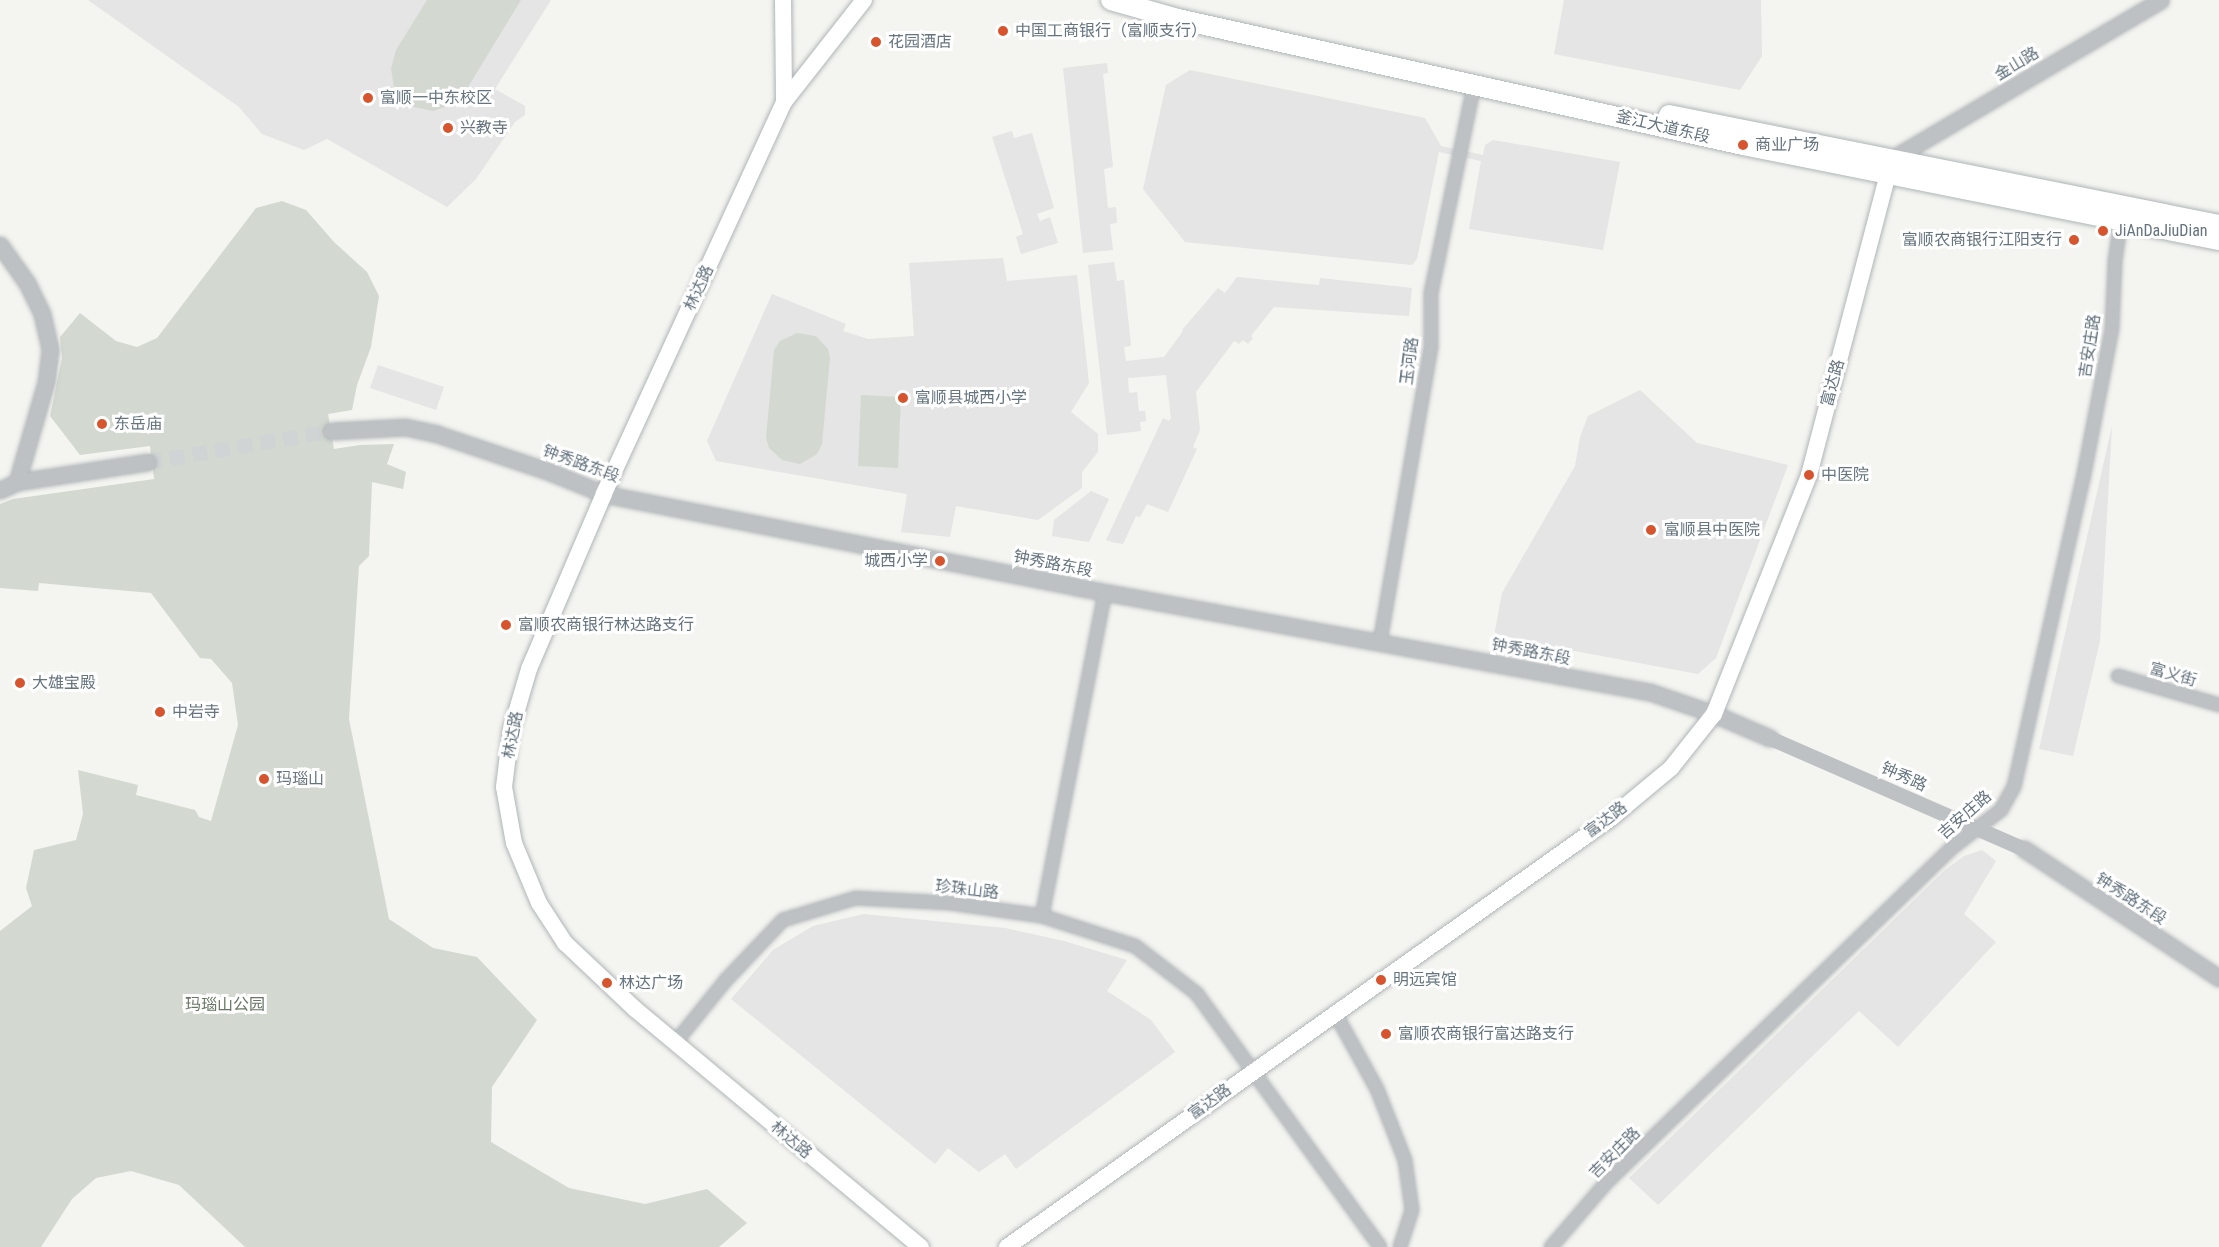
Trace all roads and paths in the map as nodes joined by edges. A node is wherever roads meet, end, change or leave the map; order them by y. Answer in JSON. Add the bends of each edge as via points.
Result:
{"nodes":[{"id":1,"x":783,"y":0,"type":"edge"},
{"id":2,"x":864,"y":0,"type":"edge"},
{"id":3,"x":1111,"y":0,"type":"edge"},
{"id":4,"x":1154,"y":0,"type":"edge"},
{"id":5,"x":2161,"y":0,"type":"edge"},
{"id":6,"x":1474,"y":85,"type":"junction"},
{"id":7,"x":784,"y":102,"type":"junction"},
{"id":8,"x":1890,"y":167,"type":"junction"},
{"id":9,"x":2121,"y":220,"type":"junction"},
{"id":10,"x":2219,"y":225,"type":"edge"},
{"id":11,"x":2219,"y":240,"type":"edge"},
{"id":12,"x":0,"y":245,"type":"edge"},
{"id":13,"x":331,"y":431,"type":"tunnel mouth"},
{"id":14,"x":147,"y":462,"type":"tunnel mouth"},
{"id":15,"x":17,"y":482,"type":"junction"},
{"id":16,"x":0,"y":490,"type":"edge"},
{"id":17,"x":604,"y":494,"type":"junction"},
{"id":18,"x":1105,"y":592,"type":"junction"},
{"id":19,"x":1380,"y":642,"type":"junction"},
{"id":20,"x":2118,"y":676,"type":"dead end"},
{"id":21,"x":2219,"y":705,"type":"edge"},
{"id":22,"x":1714,"y":714,"type":"junction"},
{"id":23,"x":1770,"y":738,"type":"joint"},
{"id":24,"x":2024,"y":849,"type":"joint"},
{"id":25,"x":1042,"y":916,"type":"junction"},
{"id":26,"x":2219,"y":978,"type":"edge"},
{"id":27,"x":1335,"y":1013,"type":"junction"},
{"id":28,"x":675,"y":1043,"type":"junction"},
{"id":29,"x":1254,"y":1070,"type":"junction"},
{"id":30,"x":921,"y":1247,"type":"edge"},
{"id":31,"x":1007,"y":1247,"type":"edge"},
{"id":32,"x":1380,"y":1247,"type":"edge"},
{"id":33,"x":1400,"y":1247,"type":"edge"},
{"id":34,"x":1551,"y":1247,"type":"edge"}],
"edges":[{"from":1,"to":7,"type":"main road"},
{"from":2,"to":7,"type":"main road"},
{"from":3,"to":6,"type":"main road","name":"釜江大道东段","via":[[1178,19]]},
{"from":4,"to":8,"type":"main road","name":"釜江大道东段"},
{"from":5,"to":8,"type":"street","name":"金山路"},
{"from":6,"to":8,"type":"main road","name":"釜江大道东段"},
{"from":6,"to":19,"type":"street","name":"玉河路","via":[[1431,293],[1431,346]]},
{"from":7,"to":17,"type":"main road","name":"林达路"},
{"from":8,"to":9,"type":"main road","name":"釜江大道东段"},
{"from":8,"to":10,"type":"main road","name":"釜江大道东段"},
{"from":8,"to":22,"type":"main road","name":"富达路","via":[[1809,474]]},
{"from":9,"to":11,"type":"main road","name":"釜江大道东段"},
{"from":9,"to":34,"type":"street","name":"吉安庄路","via":[[2112,328],[2083,479],[2014,787],[2001,810],[1953,847],[1624,1166]]},
{"from":12,"to":15,"type":"street","via":[[27,283],[42,314],[50,350],[46,382]]},
{"from":13,"to":17,"type":"street","name":"钟秀路东段","via":[[405,427],[437,434]]},
{"from":14,"to":15,"type":"street"},
{"from":15,"to":16,"type":"street"},
{"from":17,"to":18,"type":"street","name":"钟秀路东段"},
{"from":17,"to":28,"type":"main road","name":"林达路","via":[[529,669],[511,730],[504,787],[514,843],[539,903],[565,943]]},
{"from":18,"to":19,"type":"street","name":"钟秀路东段"},
{"from":18,"to":25,"type":"street"},
{"from":19,"to":22,"type":"street","name":"钟秀路东段","via":[[1650,692]]},
{"from":20,"to":21,"type":"street","name":"富义街"},
{"from":22,"to":23,"type":"street","name":"钟秀路东段"},
{"from":22,"to":27,"type":"main road","name":"富达路","via":[[1671,768],[1611,818]]},
{"from":23,"to":24,"type":"street","name":"钟秀路","bridge":true},
{"from":24,"to":26,"type":"street","name":"钟秀路东段"},
{"from":25,"to":28,"type":"street","name":"珍珠山路","via":[[950,903],[856,898],[783,920],[726,980]]},
{"from":25,"to":29,"type":"street","name":"珍珠山路","via":[[1135,946],[1197,994]]},
{"from":27,"to":29,"type":"main road","name":"富达路"},
{"from":27,"to":33,"type":"street","via":[[1377,1089],[1405,1160],[1412,1210]]},
{"from":28,"to":30,"type":"main road","name":"林达路"},
{"from":29,"to":31,"type":"main road","name":"富达路"},
{"from":29,"to":32,"type":"street","name":"珍珠山路"}]}
